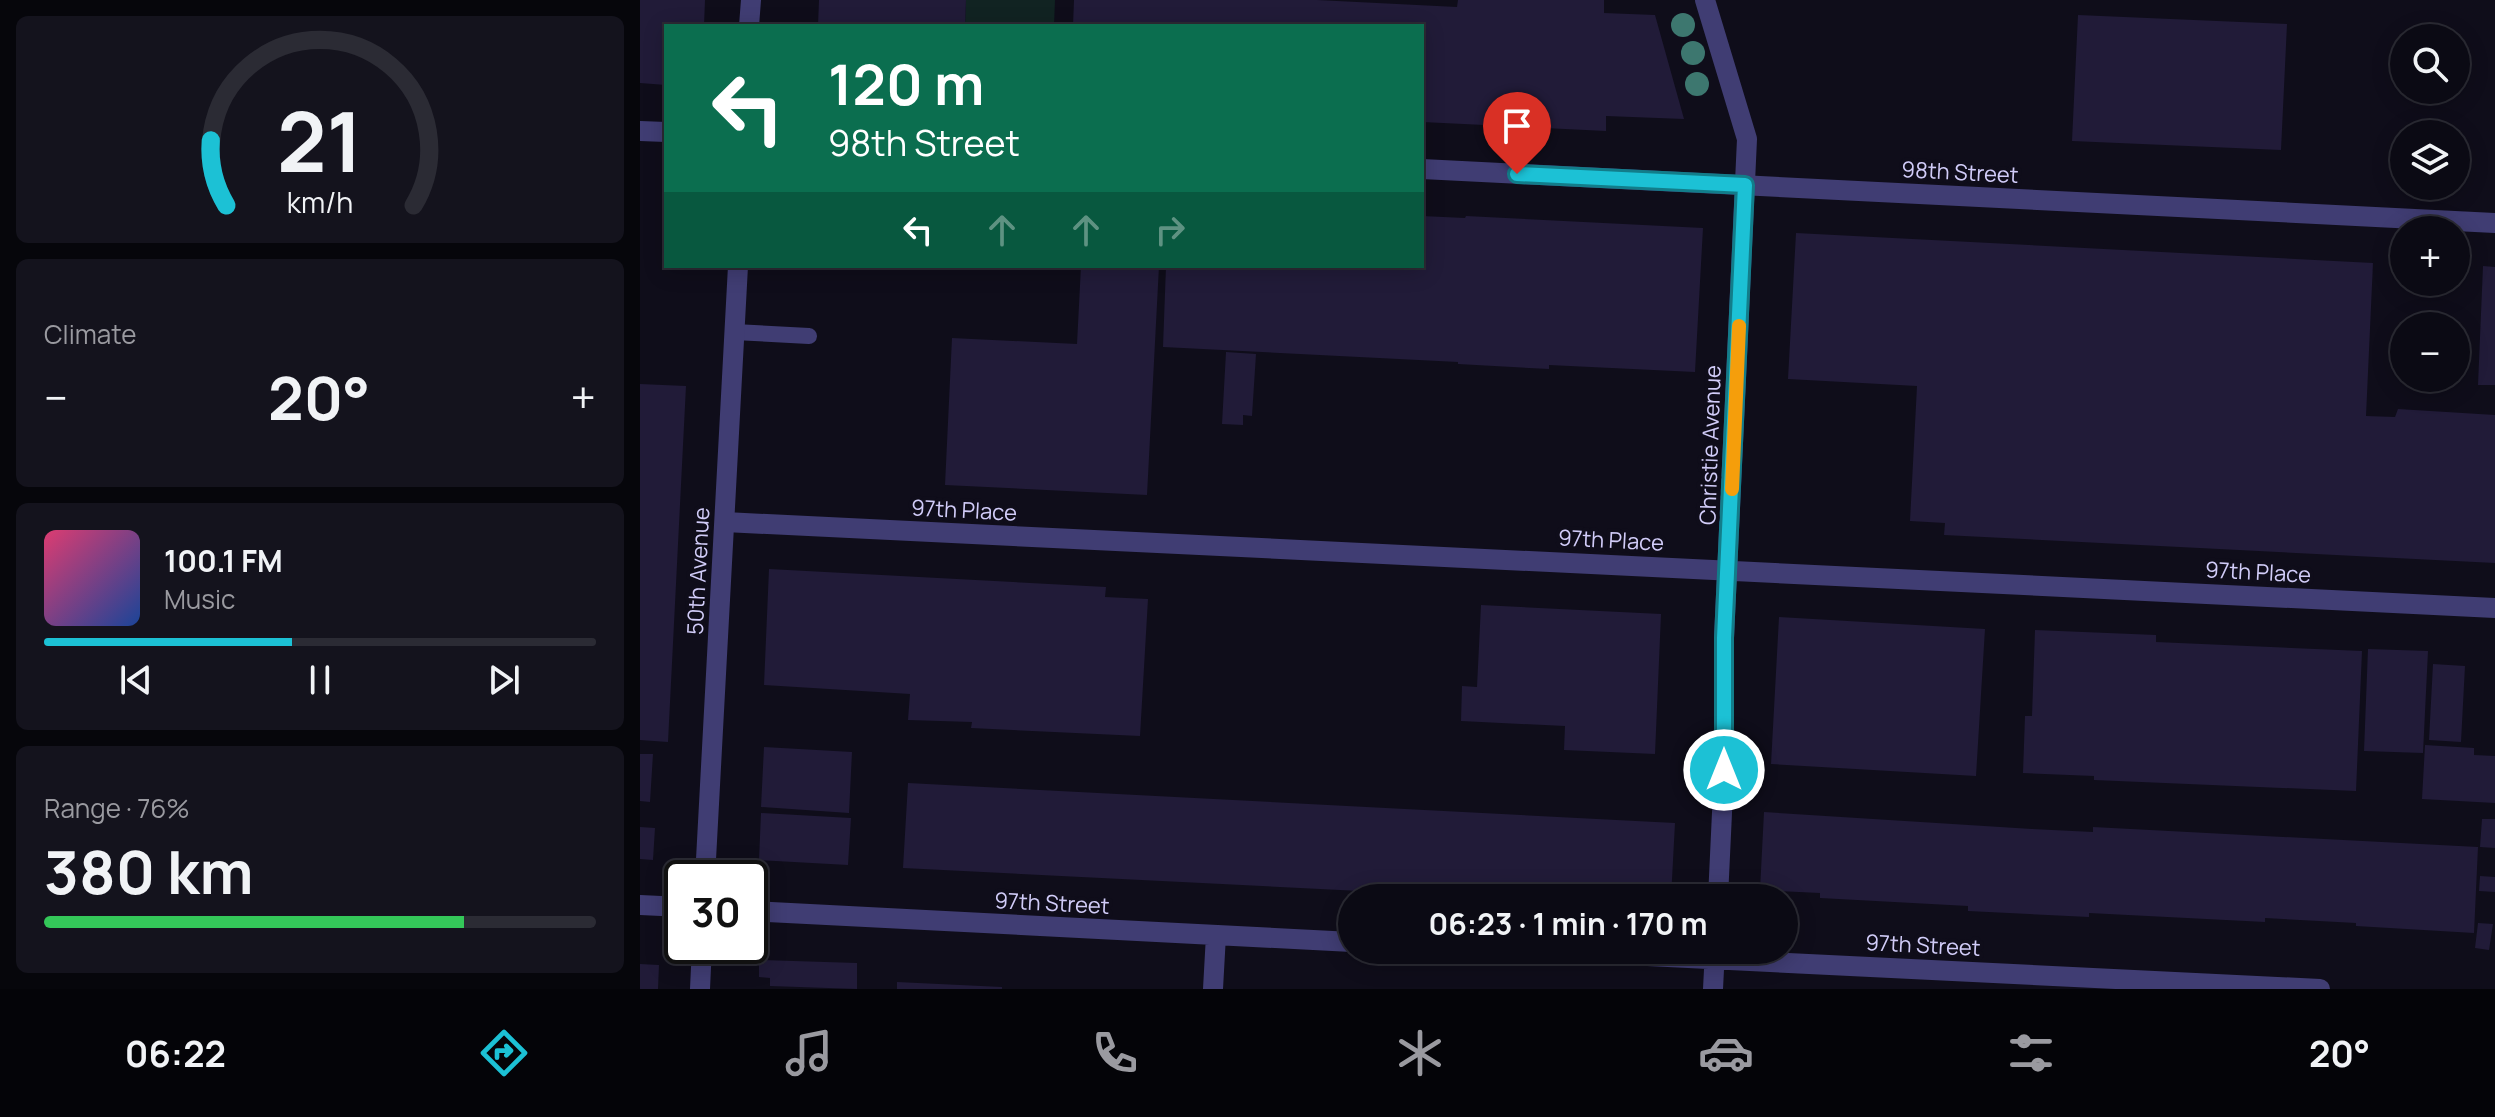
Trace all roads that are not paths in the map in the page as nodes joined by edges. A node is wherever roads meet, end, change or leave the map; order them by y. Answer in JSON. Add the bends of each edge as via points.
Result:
{"nodes":[{"id":1,"x":751,"y":0,"type":"edge"},
{"id":2,"x":1705,"y":0,"type":"edge"},
{"id":3,"x":749,"y":24,"type":"edge"},
{"id":4,"x":640,"y":131,"type":"edge"},
{"id":5,"x":664,"y":132,"type":"edge"},
{"id":6,"x":1424,"y":169,"type":"edge"},
{"id":7,"x":1745,"y":185,"type":"junction"},
{"id":8,"x":2495,"y":223,"type":"edge"},
{"id":9,"x":738,"y":268,"type":"edge"},
{"id":10,"x":734,"y":332,"type":"junction"},
{"id":11,"x":809,"y":336,"type":"dead end"},
{"id":12,"x":725,"y":522,"type":"junction"},
{"id":13,"x":1728,"y":570,"type":"junction"},
{"id":14,"x":2495,"y":608,"type":"edge"},
{"id":15,"x":706,"y":860,"type":"edge"},
{"id":16,"x":1719,"y":884,"type":"edge"},
{"id":17,"x":640,"y":905,"type":"edge"},
{"id":18,"x":664,"y":906,"type":"edge"},
{"id":19,"x":768,"y":912,"type":"edge"},
{"id":20,"x":1216,"y":935,"type":"junction"},
{"id":21,"x":1338,"y":941,"type":"edge"},
{"id":22,"x":1798,"y":960,"type":"edge"},
{"id":23,"x":701,"y":964,"type":"edge"},
{"id":24,"x":1714,"y":964,"type":"edge"},
{"id":25,"x":700,"y":989,"type":"edge"},
{"id":26,"x":1213,"y":989,"type":"edge"},
{"id":27,"x":1713,"y":989,"type":"edge"},
{"id":28,"x":2320,"y":989,"type":"edge"}],
"edges":[{"from":1,"to":3,"type":"street"},
{"from":2,"to":7,"type":"street","name":"Christie Avenue","via":[[1747,139]]},
{"from":4,"to":5,"type":"street"},
{"from":6,"to":7,"type":"street","name":"98th Street"},
{"from":7,"to":8,"type":"street","name":"98th Street"},
{"from":7,"to":13,"type":"street","name":"Christie Avenue"},
{"from":9,"to":10,"type":"street","name":"50th Avenue"},
{"from":10,"to":11,"type":"lane"},
{"from":10,"to":12,"type":"street","name":"50th Avenue"},
{"from":12,"to":13,"type":"street","name":"97th Place"},
{"from":12,"to":15,"type":"street","name":"50th Avenue"},
{"from":13,"to":14,"type":"street","name":"97th Place"},
{"from":13,"to":16,"type":"street","name":"Christie Avenue"},
{"from":17,"to":18,"type":"street"},
{"from":19,"to":20,"type":"street","name":"97th Street"},
{"from":20,"to":21,"type":"street","name":"97th Street"},
{"from":20,"to":26,"type":"street"},
{"from":22,"to":28,"type":"street","name":"97th Street"},
{"from":23,"to":25,"type":"street"},
{"from":24,"to":27,"type":"street"}]}
